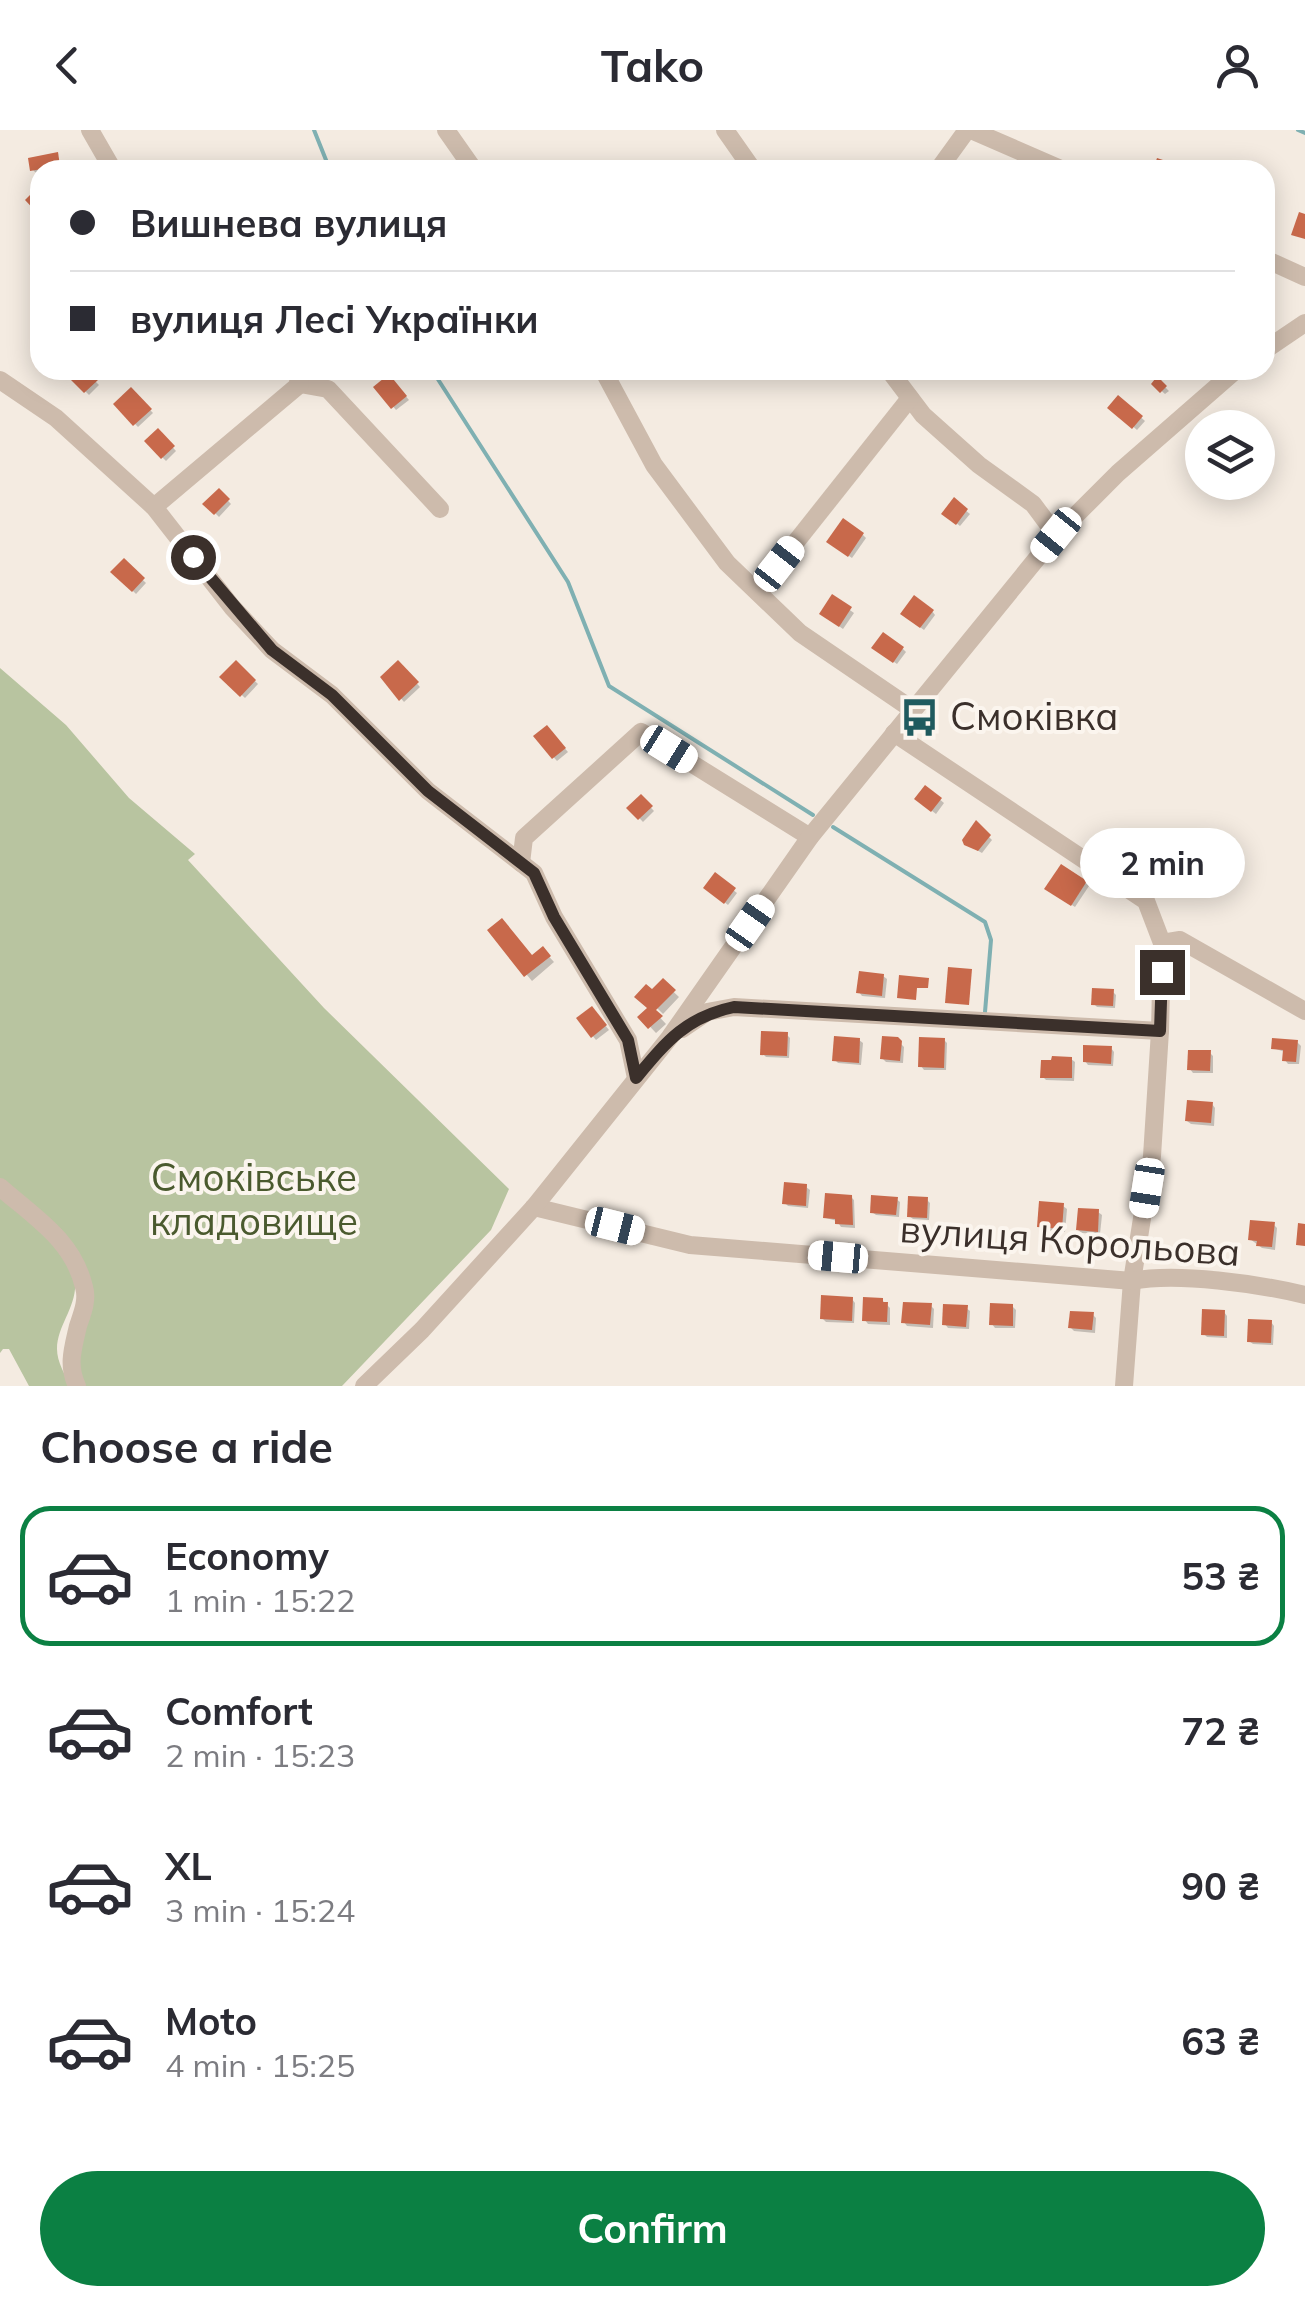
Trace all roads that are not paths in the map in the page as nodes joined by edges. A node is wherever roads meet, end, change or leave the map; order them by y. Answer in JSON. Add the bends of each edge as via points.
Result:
{"nodes":[{"id":1,"x":90,"y":130,"type":"edge"},
{"id":2,"x":446,"y":130,"type":"edge"},
{"id":3,"x":725,"y":130,"type":"edge"},
{"id":4,"x":969,"y":130,"type":"edge"},
{"id":5,"x":107,"y":160,"type":"edge"},
{"id":6,"x":467,"y":160,"type":"edge"},
{"id":7,"x":746,"y":160,"type":"edge"},
{"id":8,"x":946,"y":160,"type":"edge"},
{"id":9,"x":1040,"y":160,"type":"edge"},
{"id":10,"x":1275,"y":264,"type":"edge"},
{"id":11,"x":1305,"y":277,"type":"edge"},
{"id":12,"x":1305,"y":324,"type":"edge"},
{"id":13,"x":1275,"y":344,"type":"edge"},
{"id":14,"x":0,"y":380,"type":"edge"},
{"id":15,"x":294,"y":380,"type":"edge"},
{"id":16,"x":305,"y":380,"type":"edge"},
{"id":17,"x":608,"y":380,"type":"edge"},
{"id":18,"x":896,"y":380,"type":"edge"},
{"id":19,"x":1225,"y":380,"type":"edge"},
{"id":20,"x":910,"y":398,"type":"junction"},
{"id":21,"x":154,"y":507,"type":"junction"},
{"id":22,"x":440,"y":509,"type":"dead end"},
{"id":23,"x":1056,"y":535,"type":"junction"},
{"id":24,"x":757,"y":591,"type":"junction"},
{"id":25,"x":913,"y":710,"type":"junction"},
{"id":26,"x":894,"y":733,"type":"junction"},
{"id":27,"x":810,"y":837,"type":"junction"},
{"id":28,"x":521,"y":863,"type":"junction"},
{"id":29,"x":1162,"y":943,"type":"junction"},
{"id":30,"x":1305,"y":1011,"type":"edge"},
{"id":31,"x":1160,"y":1031,"type":"junction"},
{"id":32,"x":670,"y":1037,"type":"junction"},
{"id":33,"x":636,"y":1078,"type":"junction"},
{"id":34,"x":0,"y":1187,"type":"edge"},
{"id":35,"x":534,"y":1208,"type":"junction"},
{"id":36,"x":1132,"y":1281,"type":"junction"},
{"id":37,"x":1305,"y":1295,"type":"edge"},
{"id":38,"x":77,"y":1386,"type":"edge"},
{"id":39,"x":364,"y":1386,"type":"edge"},
{"id":40,"x":1124,"y":1386,"type":"edge"}],
"edges":[{"from":1,"to":5,"type":"street"},
{"from":2,"to":6,"type":"street"},
{"from":3,"to":7,"type":"street"},
{"from":4,"to":8,"type":"street"},
{"from":4,"to":9,"type":"street"},
{"from":10,"to":11,"type":"street"},
{"from":12,"to":13,"type":"street"},
{"from":14,"to":21,"type":"street","via":[[56,418]]},
{"from":15,"to":21,"type":"street"},
{"from":16,"to":22,"type":"street","via":[[328,389]]},
{"from":17,"to":24,"type":"street","via":[[676,498]]},
{"from":18,"to":20,"type":"street"},
{"from":19,"to":23,"type":"street"},
{"from":20,"to":23,"type":"street","via":[[979,465],[1033,504]]},
{"from":20,"to":24,"type":"street"},
{"from":21,"to":28,"type":"street","via":[[272,650],[332,695],[428,791]]},
{"from":23,"to":25,"type":"street"},
{"from":24,"to":25,"type":"street","via":[[800,632]]},
{"from":25,"to":26,"type":"street"},
{"from":26,"to":27,"type":"street"},
{"from":26,"to":29,"type":"street","via":[[1146,902]]},
{"from":27,"to":28,"type":"street","via":[[640,732],[524,838]]},
{"from":27,"to":32,"type":"street"},
{"from":28,"to":33,"type":"street","via":[[534,873],[628,1040]]},
{"from":29,"to":30,"type":"street","via":[[1180,940]]},
{"from":29,"to":31,"type":"street"},
{"from":31,"to":32,"type":"street","via":[[734,1007],[707,1012]]},
{"from":31,"to":36,"type":"street","via":[[1152,1156]]},
{"from":32,"to":33,"type":"street"},
{"from":33,"to":35,"type":"street"},
{"from":34,"to":38,"type":"street","via":[[44,1221],[84,1288],[70,1362]]},
{"from":35,"to":36,"type":"street","name":"вулиця Корольова","via":[[690,1245]]},
{"from":35,"to":39,"type":"street"},
{"from":36,"to":37,"type":"street","name":"вулиця Корольова","via":[[1154,1276]]},
{"from":36,"to":40,"type":"street"}]}
